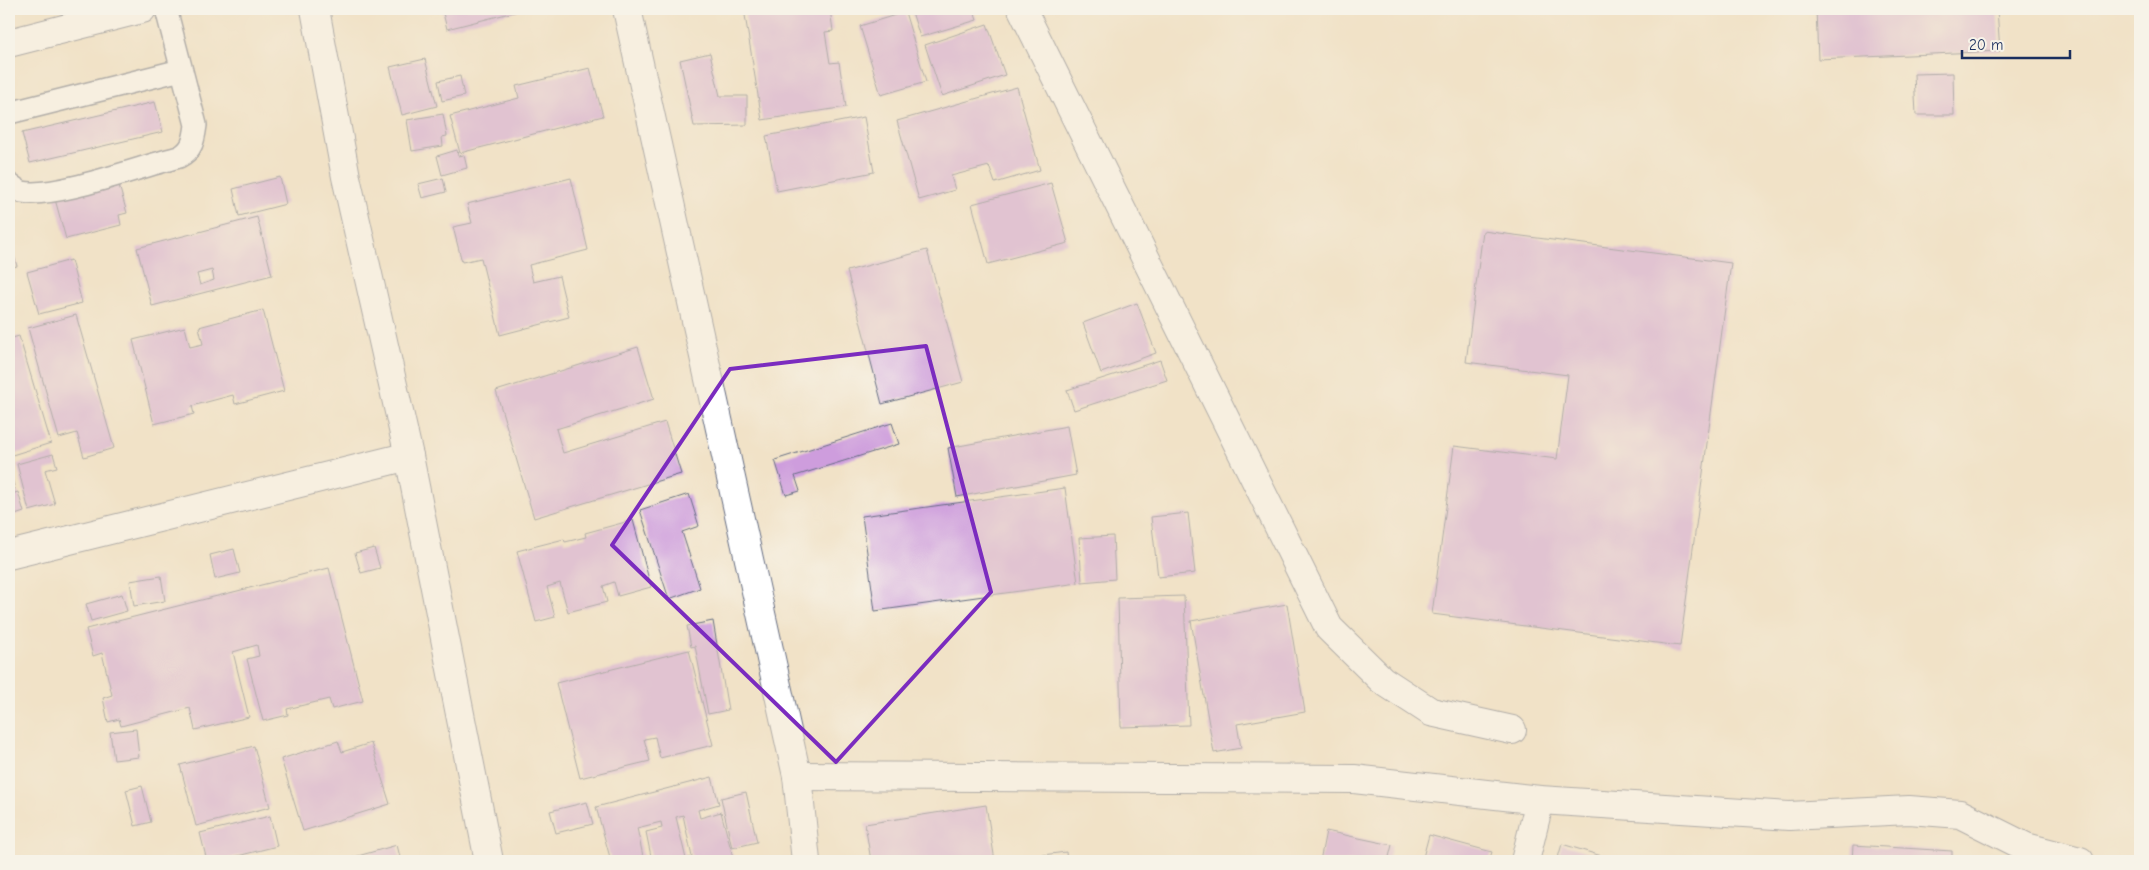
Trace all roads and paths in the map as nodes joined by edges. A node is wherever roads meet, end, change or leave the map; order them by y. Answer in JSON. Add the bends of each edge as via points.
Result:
{"nodes":[{"id":1,"x":142,"y":9,"type":"edge"},
{"id":2,"x":166,"y":9,"type":"edge"},
{"id":3,"x":315,"y":9,"type":"edge"},
{"id":4,"x":627,"y":9,"type":"edge"},
{"id":5,"x":1022,"y":9,"type":"edge"},
{"id":6,"x":9,"y":43,"type":"edge"},
{"id":7,"x":181,"y":70,"type":"junction"},
{"id":8,"x":9,"y":112,"type":"edge"},
{"id":9,"x":9,"y":184,"type":"edge"},
{"id":10,"x":408,"y":456,"type":"junction"},
{"id":11,"x":9,"y":555,"type":"edge"},
{"id":12,"x":1512,"y":730,"type":"dead end"},
{"id":13,"x":797,"y":776,"type":"junction"},
{"id":14,"x":1540,"y":800,"type":"junction"},
{"id":15,"x":2024,"y":854,"type":"edge"},
{"id":16,"x":490,"y":861,"type":"edge"},
{"id":17,"x":806,"y":861,"type":"edge"},
{"id":18,"x":1525,"y":861,"type":"edge"},
{"id":19,"x":2080,"y":861,"type":"edge"}],
"edges":[{"from":1,"to":6,"type":"street"},
{"from":2,"to":7,"type":"lane"},
{"from":3,"to":10,"type":"street","via":[[346,177]]},
{"from":4,"to":13,"type":"street"},
{"from":5,"to":12,"type":"street","via":[[1329,628],[1382,680],[1431,712]]},
{"from":7,"to":8,"type":"lane"},
{"from":7,"to":9,"type":"lane","via":[[196,124],[188,153],[65,188],[20,192]]},
{"from":10,"to":11,"type":"street"},
{"from":10,"to":16,"type":"street"},
{"from":13,"to":14,"type":"street","via":[[1354,778]]},
{"from":13,"to":17,"type":"street"},
{"from":14,"to":15,"type":"street","via":[[1789,816],[1909,810],[1960,814]]},
{"from":14,"to":18,"type":"street"},
{"from":15,"to":19,"type":"street"}]}
